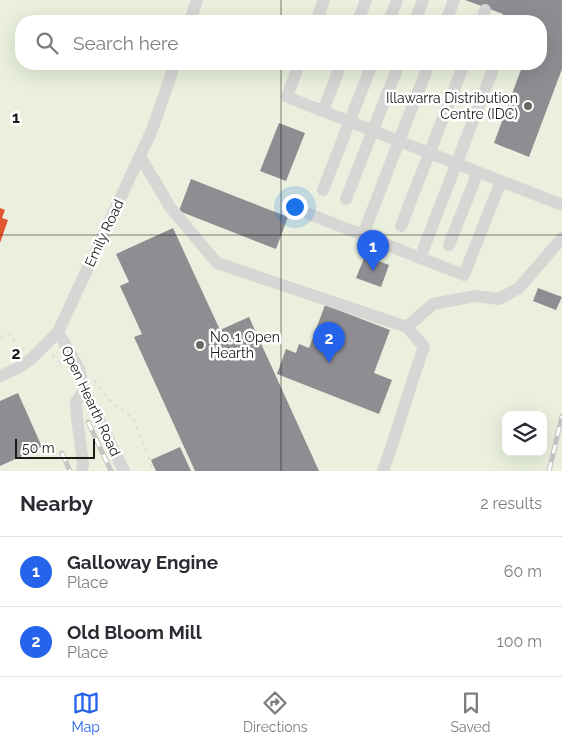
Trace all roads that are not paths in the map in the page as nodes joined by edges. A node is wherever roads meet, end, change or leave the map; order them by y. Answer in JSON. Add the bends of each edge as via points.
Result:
{"nodes":[{"id":1,"x":197,"y":0,"type":"edge"},
{"id":2,"x":324,"y":0,"type":"edge"},
{"id":3,"x":366,"y":0,"type":"edge"},
{"id":4,"x":397,"y":0,"type":"edge"},
{"id":5,"x":423,"y":0,"type":"edge"},
{"id":6,"x":454,"y":0,"type":"edge"},
{"id":7,"x":192,"y":15,"type":"edge"},
{"id":8,"x":318,"y":15,"type":"edge"},
{"id":9,"x":360,"y":15,"type":"edge"},
{"id":10,"x":391,"y":15,"type":"edge"},
{"id":11,"x":417,"y":15,"type":"edge"},
{"id":12,"x":448,"y":15,"type":"edge"},
{"id":13,"x":173,"y":70,"type":"edge"},
{"id":14,"x":298,"y":70,"type":"edge"},
{"id":15,"x":339,"y":70,"type":"edge"},
{"id":16,"x":370,"y":70,"type":"edge"},
{"id":17,"x":397,"y":70,"type":"edge"},
{"id":18,"x":427,"y":70,"type":"edge"},
{"id":19,"x":462,"y":70,"type":"edge"},
{"id":20,"x":493,"y":70,"type":"edge"},
{"id":21,"x":323,"y":111,"type":"junction"},
{"id":22,"x":350,"y":121,"type":"junction"},
{"id":23,"x":373,"y":130,"type":"junction"},
{"id":24,"x":399,"y":141,"type":"junction"},
{"id":25,"x":430,"y":153,"type":"junction"},
{"id":26,"x":140,"y":156,"type":"junction"},
{"id":27,"x":456,"y":163,"type":"junction"},
{"id":28,"x":478,"y":172,"type":"junction"},
{"id":29,"x":501,"y":181,"type":"junction"},
{"id":30,"x":323,"y":190,"type":"dead end"},
{"id":31,"x":346,"y":198,"type":"dead end"},
{"id":32,"x":562,"y":205,"type":"edge"},
{"id":33,"x":309,"y":214,"type":"dead end"},
{"id":34,"x":401,"y":226,"type":"dead end"},
{"id":35,"x":363,"y":235,"type":"junction"},
{"id":36,"x":562,"y":238,"type":"edge"},
{"id":37,"x":450,"y":246,"type":"dead end"},
{"id":38,"x":420,"y":258,"type":"junction"},
{"id":39,"x":407,"y":327,"type":"junction"},
{"id":40,"x":58,"y":332,"type":"junction"},
{"id":41,"x":0,"y":376,"type":"edge"},
{"id":42,"x":84,"y":390,"type":"junction"},
{"id":43,"x":82,"y":471,"type":"edge"},
{"id":44,"x":124,"y":471,"type":"edge"},
{"id":45,"x":383,"y":471,"type":"edge"}],
"edges":[{"from":1,"to":7,"type":"street"},
{"from":2,"to":8,"type":"street"},
{"from":3,"to":9,"type":"street"},
{"from":4,"to":10,"type":"street"},
{"from":5,"to":11,"type":"street"},
{"from":6,"to":12,"type":"street"},
{"from":13,"to":26,"type":"street","name":"Emily Road"},
{"from":14,"to":21,"type":"street","via":[[287,97]]},
{"from":15,"to":21,"type":"street"},
{"from":16,"to":22,"type":"street"},
{"from":17,"to":23,"type":"street"},
{"from":18,"to":24,"type":"street"},
{"from":19,"to":25,"type":"street"},
{"from":20,"to":27,"type":"street"},
{"from":21,"to":22,"type":"street"},
{"from":22,"to":23,"type":"street"},
{"from":22,"to":30,"type":"street"},
{"from":23,"to":24,"type":"street"},
{"from":23,"to":31,"type":"street"},
{"from":24,"to":25,"type":"street"},
{"from":24,"to":35,"type":"street"},
{"from":25,"to":27,"type":"street"},
{"from":25,"to":34,"type":"street"},
{"from":26,"to":39,"type":"street","via":[[170,207],[217,263]]},
{"from":26,"to":40,"type":"street","name":"Emily Road"},
{"from":27,"to":28,"type":"street"},
{"from":27,"to":38,"type":"street"},
{"from":28,"to":29,"type":"street"},
{"from":28,"to":37,"type":"street"},
{"from":29,"to":32,"type":"street"},
{"from":29,"to":38,"type":"street","via":[[464,275]]},
{"from":33,"to":35,"type":"street"},
{"from":35,"to":38,"type":"street"},
{"from":36,"to":39,"type":"street","via":[[520,288],[499,298],[475,296],[433,304]]},
{"from":39,"to":45,"type":"street","via":[[424,347]]},
{"from":40,"to":41,"type":"street","name":"Emily Road","via":[[30,360]]},
{"from":40,"to":42,"type":"street","name":"Open Hearth Road","via":[[80,369]]},
{"from":42,"to":43,"type":"street","via":[[76,402]]},
{"from":42,"to":44,"type":"street","name":"Open Hearth Road"}]}
